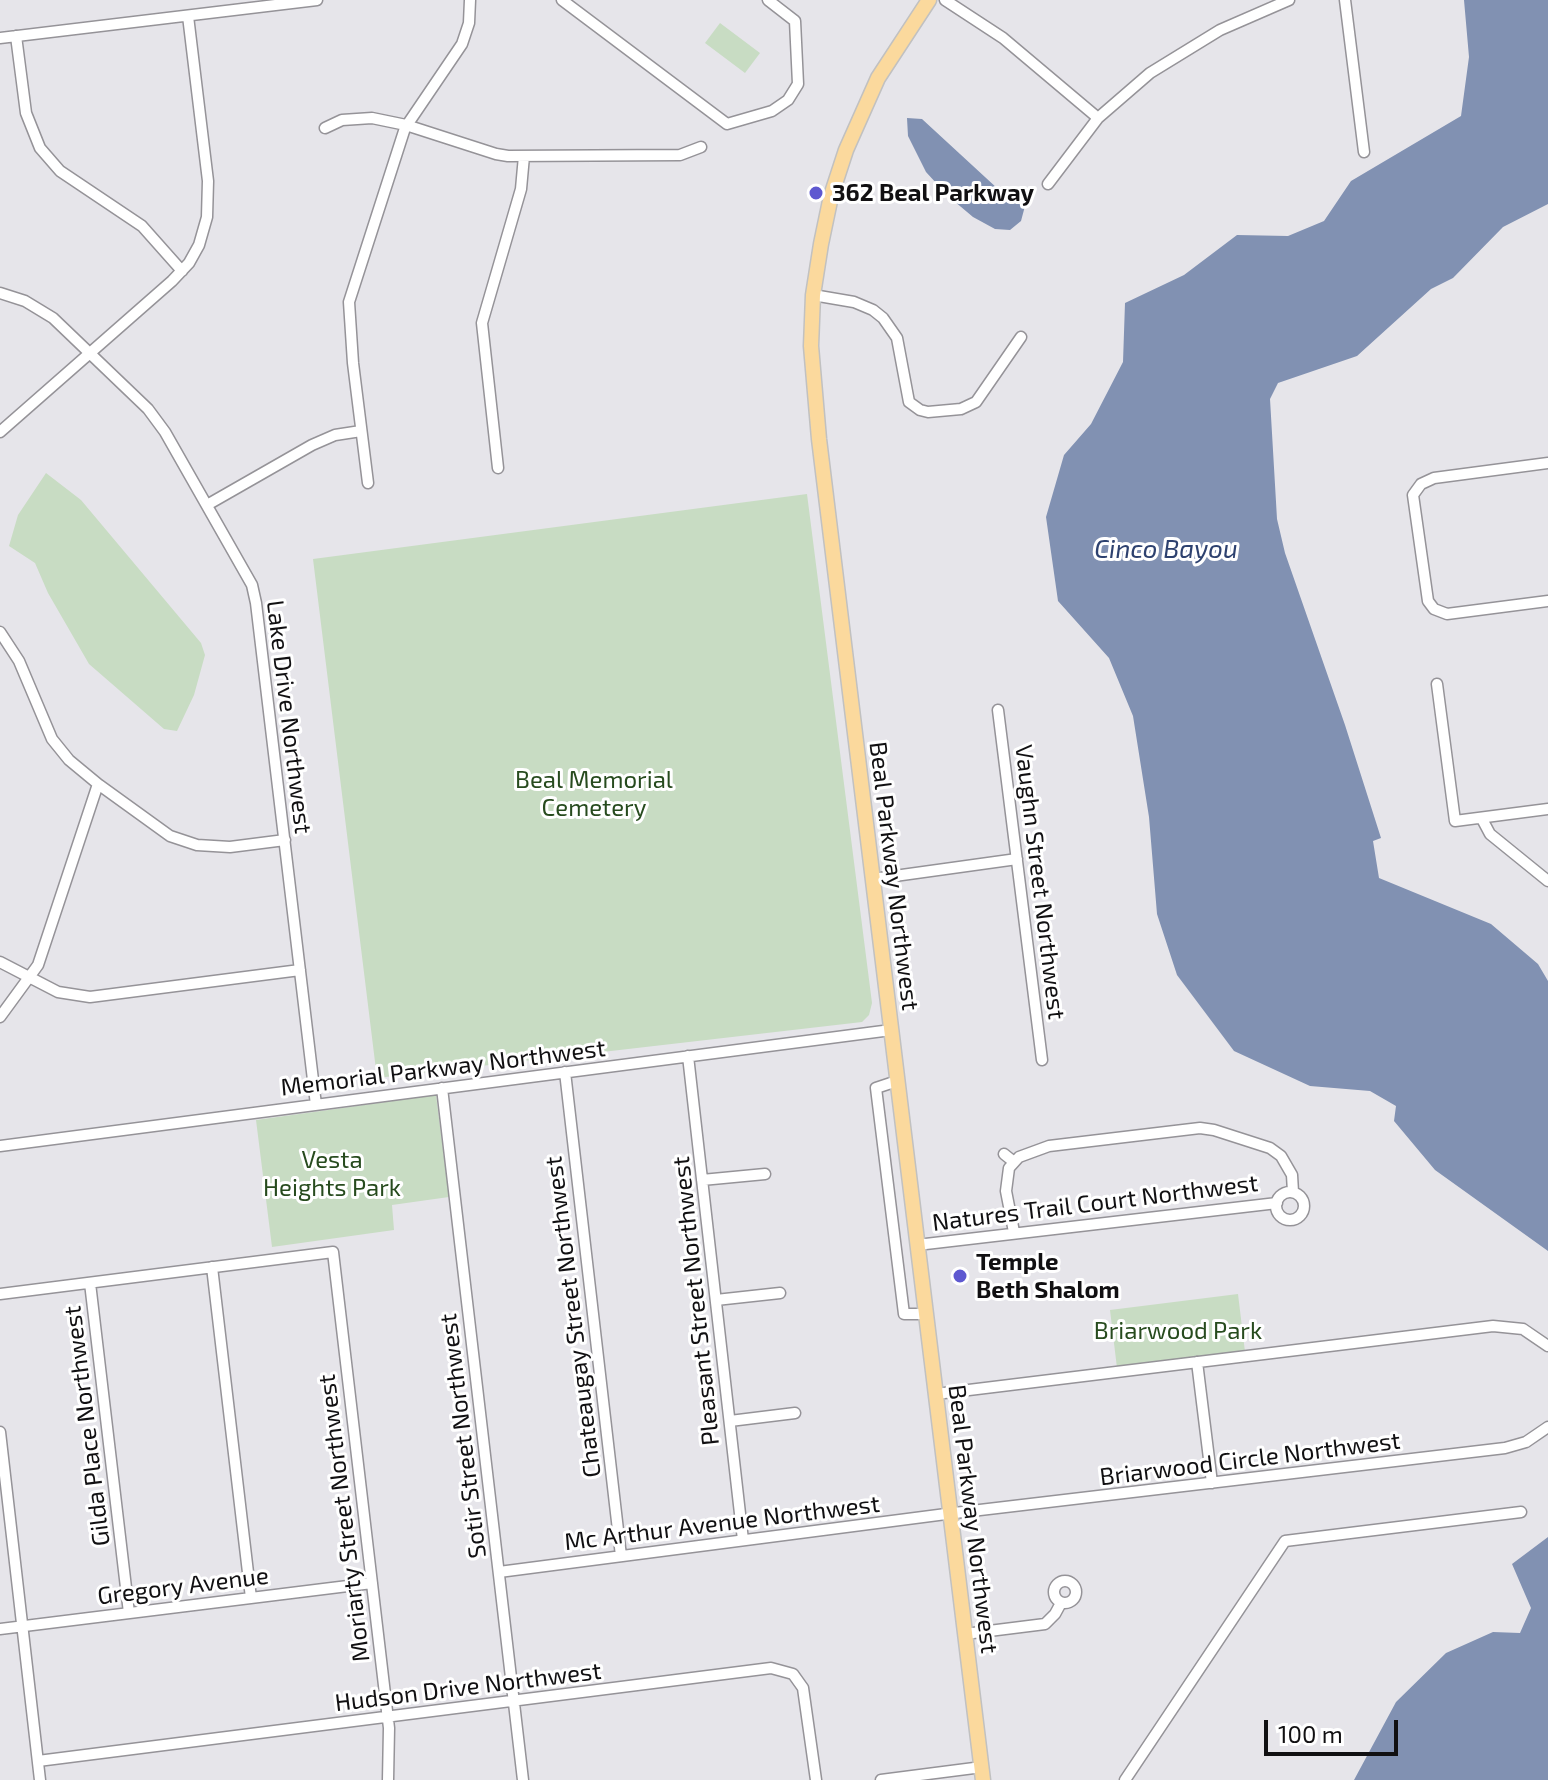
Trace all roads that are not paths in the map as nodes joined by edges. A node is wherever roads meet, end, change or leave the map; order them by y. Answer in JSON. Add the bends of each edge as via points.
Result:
{"nodes":[{"id":1,"x":317,"y":0,"type":"edge"},
{"id":2,"x":470,"y":0,"type":"edge"},
{"id":3,"x":562,"y":0,"type":"edge"},
{"id":4,"x":768,"y":0,"type":"edge"},
{"id":5,"x":929,"y":0,"type":"edge"},
{"id":6,"x":945,"y":0,"type":"edge"},
{"id":7,"x":1289,"y":0,"type":"edge"},
{"id":8,"x":1345,"y":0,"type":"edge"},
{"id":9,"x":235,"y":5,"type":"edge"},
{"id":10,"x":188,"y":16,"type":"junction"},
{"id":11,"x":16,"y":36,"type":"junction"},
{"id":12,"x":0,"y":38,"type":"edge"},
{"id":13,"x":1098,"y":118,"type":"junction"},
{"id":14,"x":406,"y":125,"type":"junction"},
{"id":15,"x":325,"y":128,"type":"dead end"},
{"id":16,"x":701,"y":147,"type":"dead end"},
{"id":17,"x":1364,"y":152,"type":"dead end"},
{"id":18,"x":524,"y":156,"type":"junction"},
{"id":19,"x":1048,"y":184,"type":"dead end"},
{"id":20,"x":182,"y":271,"type":"junction"},
{"id":21,"x":0,"y":293,"type":"edge"},
{"id":22,"x":813,"y":295,"type":"junction"},
{"id":23,"x":1021,"y":337,"type":"dead end"},
{"id":24,"x":90,"y":353,"type":"junction"},
{"id":25,"x":361,"y":431,"type":"junction"},
{"id":26,"x":0,"y":432,"type":"edge"},
{"id":27,"x":1548,"y":463,"type":"edge"},
{"id":28,"x":498,"y":468,"type":"dead end"},
{"id":29,"x":368,"y":483,"type":"dead end"},
{"id":30,"x":207,"y":505,"type":"junction"},
{"id":31,"x":1548,"y":601,"type":"edge"},
{"id":32,"x":0,"y":632,"type":"edge"},
{"id":33,"x":1437,"y":684,"type":"dead end"},
{"id":34,"x":998,"y":710,"type":"dead end"},
{"id":35,"x":98,"y":784,"type":"junction"},
{"id":36,"x":1548,"y":809,"type":"edge"},
{"id":37,"x":1482,"y":819,"type":"junction"},
{"id":38,"x":285,"y":840,"type":"junction"},
{"id":39,"x":1017,"y":859,"type":"junction"},
{"id":40,"x":873,"y":879,"type":"junction"},
{"id":41,"x":1548,"y":881,"type":"edge"},
{"id":42,"x":0,"y":962,"type":"edge"},
{"id":43,"x":300,"y":970,"type":"junction"},
{"id":44,"x":28,"y":977,"type":"junction"},
{"id":45,"x":0,"y":1017,"type":"edge"},
{"id":46,"x":891,"y":1030,"type":"junction"},
{"id":47,"x":688,"y":1056,"type":"junction"},
{"id":48,"x":1042,"y":1060,"type":"dead end"},
{"id":49,"x":565,"y":1072,"type":"junction"},
{"id":50,"x":897,"y":1081,"type":"junction"},
{"id":51,"x":442,"y":1088,"type":"junction"},
{"id":52,"x":316,"y":1105,"type":"junction"},
{"id":53,"x":0,"y":1146,"type":"edge"},
{"id":54,"x":1004,"y":1154,"type":"dead end"},
{"id":55,"x":1014,"y":1162,"type":"junction"},
{"id":56,"x":765,"y":1174,"type":"dead end"},
{"id":57,"x":702,"y":1180,"type":"junction"},
{"id":58,"x":1293,"y":1192,"type":"junction"},
{"id":59,"x":1277,"y":1203,"type":"junction"},
{"id":60,"x":1014,"y":1232,"type":"junction"},
{"id":61,"x":917,"y":1245,"type":"junction"},
{"id":62,"x":212,"y":1267,"type":"junction"},
{"id":63,"x":90,"y":1283,"type":"junction"},
{"id":64,"x":780,"y":1293,"type":"dead end"},
{"id":65,"x":0,"y":1294,"type":"edge"},
{"id":66,"x":716,"y":1300,"type":"junction"},
{"id":67,"x":926,"y":1314,"type":"junction"},
{"id":68,"x":1548,"y":1346,"type":"edge"},
{"id":69,"x":1197,"y":1362,"type":"junction"},
{"id":70,"x":936,"y":1394,"type":"junction"},
{"id":71,"x":795,"y":1413,"type":"dead end"},
{"id":72,"x":730,"y":1421,"type":"junction"},
{"id":73,"x":1548,"y":1427,"type":"edge"},
{"id":74,"x":0,"y":1432,"type":"edge"},
{"id":75,"x":1212,"y":1483,"type":"junction"},
{"id":76,"x":1521,"y":1512,"type":"dead end"},
{"id":77,"x":951,"y":1515,"type":"junction"},
{"id":78,"x":743,"y":1540,"type":"junction"},
{"id":79,"x":621,"y":1556,"type":"junction"},
{"id":80,"x":499,"y":1572,"type":"junction"},
{"id":81,"x":372,"y":1583,"type":"junction"},
{"id":82,"x":251,"y":1598,"type":"junction"},
{"id":83,"x":1061,"y":1603,"type":"dead end"},
{"id":84,"x":129,"y":1613,"type":"junction"},
{"id":85,"x":22,"y":1626,"type":"junction"},
{"id":86,"x":0,"y":1629,"type":"edge"},
{"id":87,"x":965,"y":1634,"type":"junction"},
{"id":88,"x":514,"y":1701,"type":"junction"},
{"id":89,"x":387,"y":1717,"type":"junction"},
{"id":90,"x":38,"y":1761,"type":"junction"},
{"id":91,"x":983,"y":1773,"type":"edge"},
{"id":92,"x":40,"y":1780,"type":"edge"},
{"id":93,"x":388,"y":1780,"type":"edge"},
{"id":94,"x":523,"y":1780,"type":"edge"},
{"id":95,"x":816,"y":1780,"type":"edge"},
{"id":96,"x":881,"y":1780,"type":"edge"},
{"id":97,"x":1125,"y":1780,"type":"edge"}],
"edges":[{"from":1,"to":9,"type":"street"},
{"from":2,"to":14,"type":"street","via":[[462,44]]},
{"from":3,"to":4,"type":"street","via":[[727,124],[772,111],[798,84],[795,21]]},
{"from":5,"to":22,"type":"main road","name":"Beal Parkway Northwest","via":[[878,78],[848,146],[831,196]]},
{"from":6,"to":13,"type":"street","via":[[1003,38]]},
{"from":7,"to":13,"type":"street","via":[[1180,52]]},
{"from":8,"to":17,"type":"street"},
{"from":9,"to":10,"type":"street"},
{"from":10,"to":11,"type":"street"},
{"from":10,"to":20,"type":"street","via":[[209,203],[203,236]]},
{"from":11,"to":12,"type":"street"},
{"from":11,"to":20,"type":"street","via":[[26,113],[40,148],[60,171],[142,226]]},
{"from":13,"to":19,"type":"street"},
{"from":14,"to":15,"type":"street","via":[[366,118]]},
{"from":14,"to":18,"type":"street","via":[[496,154]]},
{"from":14,"to":25,"type":"street","via":[[349,302]]},
{"from":16,"to":18,"type":"street","via":[[680,155]]},
{"from":18,"to":28,"type":"street","via":[[521,189],[482,323]]},
{"from":20,"to":24,"type":"street"},
{"from":21,"to":24,"type":"street","name":"Lake Drive Northwest","via":[[40,308]]},
{"from":22,"to":23,"type":"street","via":[[862,305],[888,324],[899,348],[909,402],[928,412],[976,402]]},
{"from":22,"to":40,"type":"main road","name":"Beal Parkway Northwest","via":[[813,389]]},
{"from":24,"to":26,"type":"street"},
{"from":24,"to":30,"type":"street","name":"Lake Drive Northwest","via":[[158,422]]},
{"from":25,"to":29,"type":"street"},
{"from":25,"to":30,"type":"street","via":[[312,445]]},
{"from":27,"to":31,"type":"street","via":[[1434,478],[1413,495],[1430,605],[1447,614]]},
{"from":30,"to":38,"type":"street","name":"Lake Drive Northwest","via":[[248,578],[256,603]]},
{"from":32,"to":35,"type":"street","via":[[19,661],[52,739]]},
{"from":33,"to":37,"type":"street","via":[[1455,821]]},
{"from":34,"to":39,"type":"street","name":"Vaughn Street Northwest"},
{"from":35,"to":38,"type":"street","via":[[170,836],[197,845]]},
{"from":35,"to":44,"type":"street","via":[[38,965]]},
{"from":36,"to":37,"type":"street"},
{"from":37,"to":41,"type":"street","via":[[1490,834]]},
{"from":38,"to":43,"type":"street","name":"Lake Drive Northwest"},
{"from":39,"to":40,"type":"street"},
{"from":39,"to":48,"type":"street","name":"Vaughn Street Northwest"},
{"from":40,"to":46,"type":"main road","name":"Beal Parkway Northwest"},
{"from":42,"to":44,"type":"street"},
{"from":43,"to":44,"type":"street","via":[[90,997],[58,992]]},
{"from":43,"to":52,"type":"street","name":"Lake Drive Northwest"},
{"from":44,"to":45,"type":"street"},
{"from":46,"to":47,"type":"street","name":"Memorial Parkway Northwest"},
{"from":46,"to":50,"type":"main road","name":"Beal Parkway Northwest"},
{"from":47,"to":49,"type":"street","name":"Memorial Parkway Northwest"},
{"from":47,"to":57,"type":"street","name":"Pleasant Street Northwest"},
{"from":49,"to":51,"type":"street","name":"Memorial Parkway Northwest"},
{"from":49,"to":79,"type":"street","name":"Chateaugay Street Northwest"},
{"from":50,"to":61,"type":"main road","name":"Beal Parkway Northwest"},
{"from":50,"to":67,"type":"street","via":[[876,1088],[904,1314]]},
{"from":51,"to":52,"type":"street","name":"Memorial Parkway Northwest"},
{"from":51,"to":80,"type":"street","name":"Sotir Street Northwest"},
{"from":52,"to":53,"type":"street","name":"Memorial Parkway Northwest"},
{"from":54,"to":55,"type":"street"},
{"from":55,"to":58,"type":"street","via":[[1049,1146],[1200,1128],[1270,1148],[1292,1175]]},
{"from":55,"to":60,"type":"street","via":[[1006,1191]]},
{"from":56,"to":57,"type":"street"},
{"from":57,"to":66,"type":"street","name":"Pleasant Street Northwest"},
{"from":58,"to":59,"type":"street","name":"Natures Trail Court Northwest","via":[[1283,1194]]},
{"from":58,"to":59,"type":"street","name":"Natures Trail Court Northwest","via":[[1304,1204],[1297,1218],[1282,1217]]},
{"from":59,"to":60,"type":"street","name":"Natures Trail Court Northwest"},
{"from":60,"to":61,"type":"street","name":"Natures Trail Court Northwest"},
{"from":61,"to":67,"type":"main road","name":"Beal Parkway Northwest"},
{"from":62,"to":63,"type":"street"},
{"from":62,"to":81,"type":"street","name":"Moriarty Street Northwest","via":[[333,1252]]},
{"from":62,"to":82,"type":"street"},
{"from":63,"to":65,"type":"street"},
{"from":63,"to":84,"type":"street","name":"Gilda Place Northwest"},
{"from":64,"to":66,"type":"street"},
{"from":66,"to":72,"type":"street","name":"Pleasant Street Northwest"},
{"from":67,"to":70,"type":"main road","name":"Beal Parkway Northwest"},
{"from":68,"to":69,"type":"street","via":[[1523,1329],[1493,1326]]},
{"from":69,"to":70,"type":"street"},
{"from":69,"to":75,"type":"street"},
{"from":70,"to":77,"type":"main road","name":"Beal Parkway Northwest"},
{"from":71,"to":72,"type":"street"},
{"from":72,"to":78,"type":"street","name":"Pleasant Street Northwest"},
{"from":73,"to":75,"type":"street","name":"Briarwood Circle Northwest","via":[[1505,1448]]},
{"from":74,"to":85,"type":"street"},
{"from":75,"to":77,"type":"street","name":"Briarwood Circle Northwest"},
{"from":76,"to":97,"type":"street","via":[[1285,1541]]},
{"from":77,"to":78,"type":"street","name":"Mc Arthur Avenue Northwest"},
{"from":77,"to":87,"type":"main road","name":"Beal Parkway Northwest"},
{"from":78,"to":79,"type":"street","name":"Mc Arthur Avenue Northwest"},
{"from":79,"to":80,"type":"street","name":"Mc Arthur Avenue Northwest"},
{"from":80,"to":88,"type":"street","name":"Sotir Street Northwest"},
{"from":81,"to":82,"type":"street","name":"Gregory Avenue"},
{"from":81,"to":89,"type":"street","name":"Moriarty Street Northwest"},
{"from":82,"to":84,"type":"street","name":"Gregory Avenue"},
{"from":83,"to":87,"type":"street","via":[[1045,1624]]},
{"from":84,"to":85,"type":"street","name":"Gregory Avenue"},
{"from":85,"to":86,"type":"street","name":"Gregory Avenue"},
{"from":85,"to":90,"type":"street"},
{"from":87,"to":91,"type":"main road","name":"Beal Parkway Northwest"},
{"from":88,"to":89,"type":"street","name":"Hudson Drive Northwest"},
{"from":88,"to":94,"type":"street","name":"Sotir Street Northwest"},
{"from":88,"to":95,"type":"street","name":"Hudson Drive Northwest","via":[[781,1669],[793,1674],[803,1688]]},
{"from":89,"to":90,"type":"street","name":"Hudson Drive Northwest"},
{"from":89,"to":93,"type":"street","name":"Moriarty Street Northwest"},
{"from":90,"to":92,"type":"street"},
{"from":91,"to":96,"type":"street"}]}
